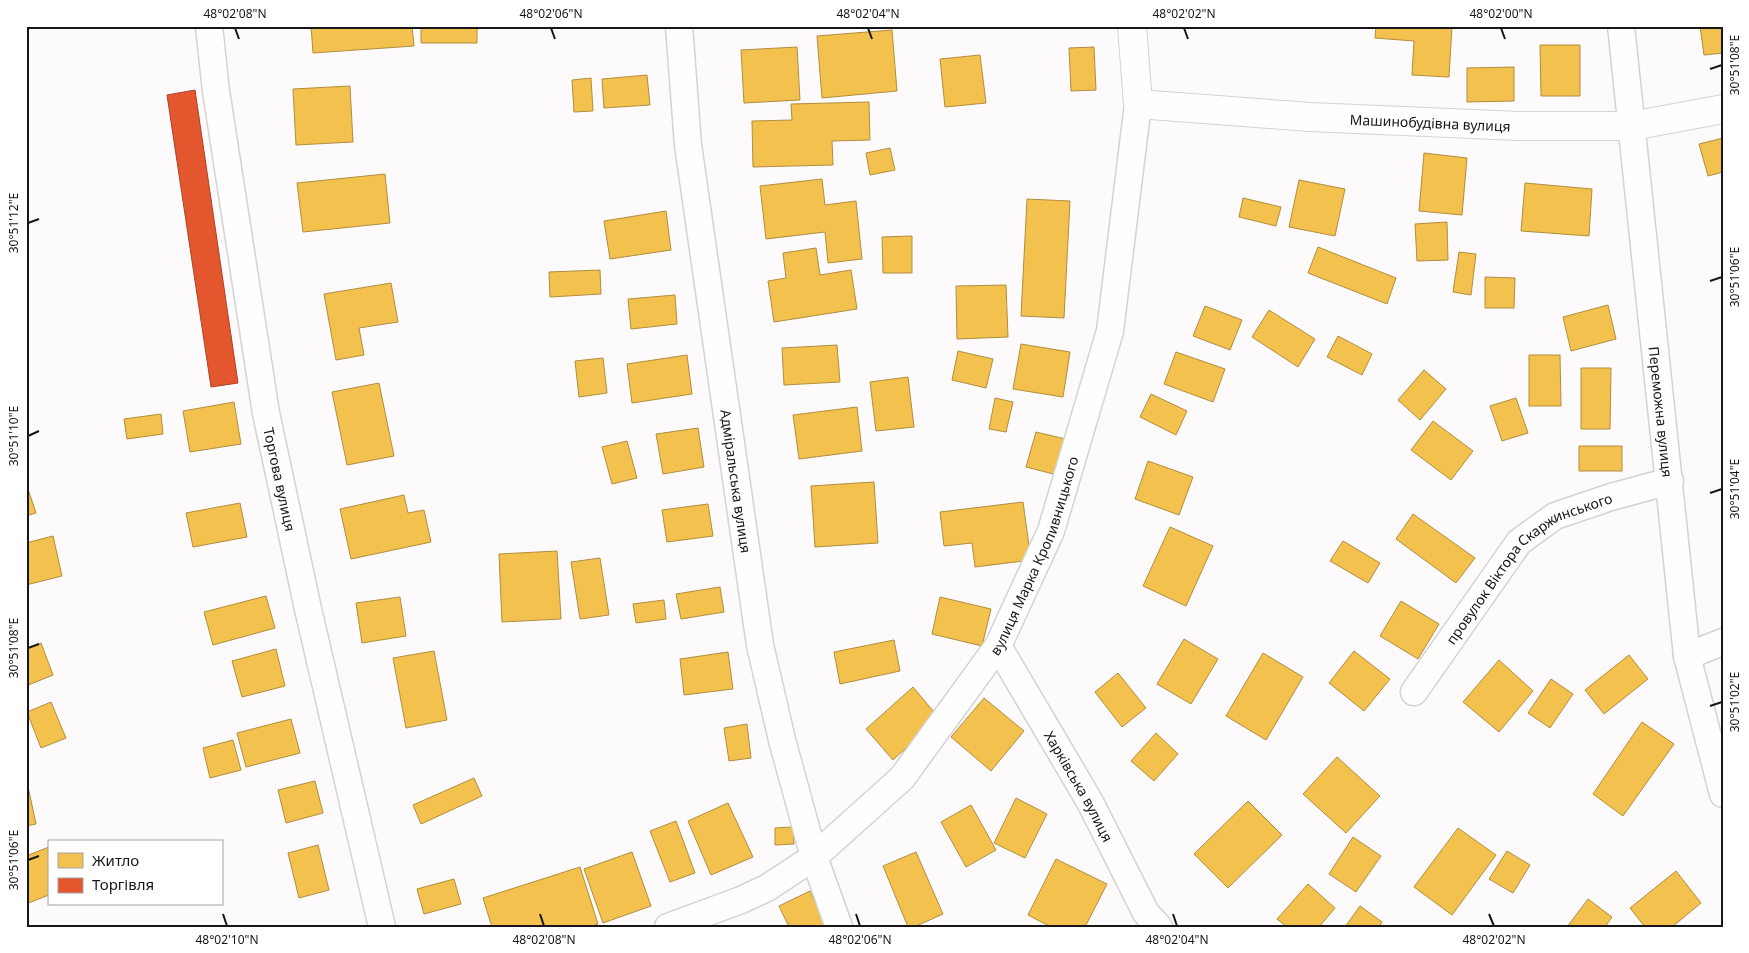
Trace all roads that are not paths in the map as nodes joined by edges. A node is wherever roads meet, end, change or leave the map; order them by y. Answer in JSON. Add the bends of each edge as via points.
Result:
{"nodes":[{"id":1,"x":209,"y":26,"type":"edge"},
{"id":2,"x":679,"y":26,"type":"edge"},
{"id":3,"x":1132,"y":26,"type":"edge"},
{"id":4,"x":1621,"y":26,"type":"edge"},
{"id":5,"x":1138,"y":104,"type":"junction"},
{"id":6,"x":1723,"y":109,"type":"edge"},
{"id":7,"x":1632,"y":126,"type":"junction"},
{"id":8,"x":1670,"y":481,"type":"junction"},
{"id":9,"x":1723,"y":642,"type":"edge"},
{"id":10,"x":998,"y":646,"type":"junction"},
{"id":11,"x":1687,"y":656,"type":"junction"},
{"id":12,"x":1414,"y":692,"type":"dead end"},
{"id":13,"x":1723,"y":794,"type":"edge"},
{"id":14,"x":814,"y":857,"type":"junction"},
{"id":15,"x":382,"y":927,"type":"edge"},
{"id":16,"x":668,"y":927,"type":"edge"},
{"id":17,"x":839,"y":927,"type":"edge"},
{"id":18,"x":1159,"y":927,"type":"edge"}],
"edges":[{"from":1,"to":15,"type":"street","name":"Торгова вулиця","via":[[216,91],[266,413]]},
{"from":2,"to":14,"type":"street","name":"Адміральська вулиця","via":[[688,145],[760,644]]},
{"from":3,"to":5,"type":"street","name":"вулиця Марка Кропивницького"},
{"from":4,"to":7,"type":"street","name":"Переможна вулиця"},
{"from":5,"to":7,"type":"street","name":"Машинобудівна вулиця","via":[[1310,117],[1519,126]]},
{"from":5,"to":10,"type":"street","name":"вулиця Марка Кропивницького","via":[[1110,331],[1051,531]]},
{"from":6,"to":7,"type":"street","name":"Машинобудівна вулиця"},
{"from":7,"to":8,"type":"street","name":"Переможна вулиця"},
{"from":8,"to":11,"type":"street","name":"Переможна вулиця"},
{"from":8,"to":12,"type":"street","name":"провулок Віктора Скаржинського","via":[[1556,516],[1519,542]]},
{"from":9,"to":11,"type":"street"},
{"from":10,"to":14,"type":"street","name":"вулиця Марка Кропивницького","via":[[902,778]]},
{"from":10,"to":18,"type":"street","name":"Харківська вулиця","via":[[1090,802],[1146,913]]},
{"from":11,"to":13,"type":"street","name":"Переможна вулиця"},
{"from":14,"to":16,"type":"street","name":"вулиця Марка Кропивницького","via":[[767,888]]},
{"from":14,"to":17,"type":"street","name":"Адміральська вулиця"}]}
